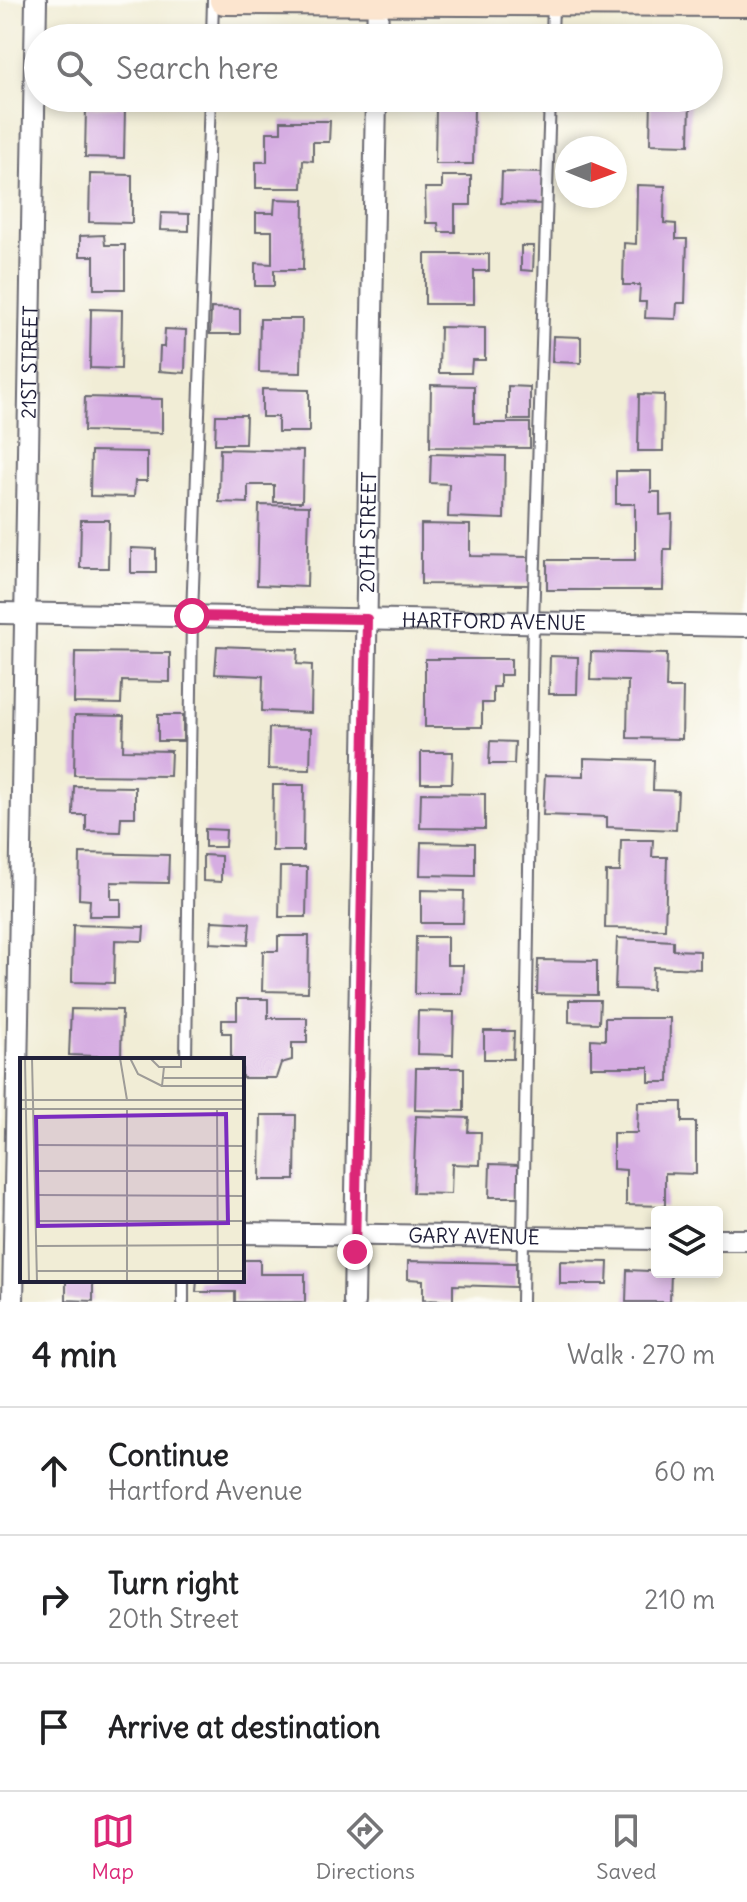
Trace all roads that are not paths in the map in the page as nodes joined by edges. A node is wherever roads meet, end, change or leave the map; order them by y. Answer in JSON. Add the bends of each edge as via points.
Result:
{"nodes":[{"id":1,"x":36,"y":0,"type":"edge"},
{"id":2,"x":213,"y":0,"type":"edge"},
{"id":3,"x":224,"y":0,"type":"edge"},
{"id":4,"x":553,"y":1,"type":"edge"},
{"id":5,"x":378,"y":2,"type":"junction"},
{"id":6,"x":747,"y":2,"type":"edge"},
{"id":7,"x":36,"y":24,"type":"edge"},
{"id":8,"x":212,"y":24,"type":"edge"},
{"id":9,"x":377,"y":24,"type":"edge"},
{"id":10,"x":552,"y":24,"type":"edge"},
{"id":11,"x":34,"y":112,"type":"edge"},
{"id":12,"x":210,"y":112,"type":"edge"},
{"id":13,"x":376,"y":112,"type":"edge"},
{"id":14,"x":550,"y":112,"type":"edge"},
{"id":15,"x":0,"y":613,"type":"edge"},
{"id":16,"x":26,"y":613,"type":"junction"},
{"id":17,"x":192,"y":616,"type":"junction"},
{"id":18,"x":367,"y":619,"type":"junction"},
{"id":19,"x":533,"y":622,"type":"junction"},
{"id":20,"x":747,"y":626,"type":"edge"},
{"id":21,"x":186,"y":1058,"type":"edge"},
{"id":22,"x":12,"y":1230,"type":"edge"},
{"id":23,"x":244,"y":1233,"type":"edge"},
{"id":24,"x":356,"y":1234,"type":"junction"},
{"id":25,"x":523,"y":1237,"type":"junction"},
{"id":26,"x":651,"y":1239,"type":"edge"},
{"id":27,"x":723,"y":1240,"type":"edge"},
{"id":28,"x":747,"y":1240,"type":"edge"},
{"id":29,"x":13,"y":1302,"type":"edge"},
{"id":30,"x":354,"y":1302,"type":"edge"},
{"id":31,"x":522,"y":1302,"type":"edge"}],
"edges":[{"from":1,"to":7,"type":"street","name":"21ST STREET"},
{"from":2,"to":8,"type":"lane"},
{"from":3,"to":5,"type":"main road"},
{"from":4,"to":5,"type":"main road"},
{"from":4,"to":6,"type":"main road"},
{"from":4,"to":10,"type":"lane"},
{"from":5,"to":9,"type":"street"},
{"from":11,"to":16,"type":"street","name":"21ST STREET"},
{"from":12,"to":17,"type":"lane"},
{"from":13,"to":18,"type":"street","name":"20TH STREET"},
{"from":14,"to":19,"type":"lane"},
{"from":15,"to":16,"type":"street","name":"HARTFORD AVENUE"},
{"from":16,"to":17,"type":"street","name":"HARTFORD AVENUE"},
{"from":16,"to":22,"type":"street","name":"21ST STREET"},
{"from":17,"to":18,"type":"street","name":"HARTFORD AVENUE"},
{"from":17,"to":21,"type":"lane"},
{"from":18,"to":19,"type":"street","name":"HARTFORD AVENUE"},
{"from":18,"to":24,"type":"street","name":"20TH STREET"},
{"from":19,"to":20,"type":"street","name":"HARTFORD AVENUE"},
{"from":19,"to":25,"type":"lane"},
{"from":22,"to":29,"type":"street","name":"21ST STREET"},
{"from":23,"to":24,"type":"street","name":"GARY AVENUE"},
{"from":24,"to":25,"type":"street","name":"GARY AVENUE"},
{"from":24,"to":30,"type":"street","name":"20TH STREET"},
{"from":25,"to":26,"type":"street","name":"GARY AVENUE"},
{"from":25,"to":31,"type":"lane"},
{"from":27,"to":28,"type":"street"}]}
